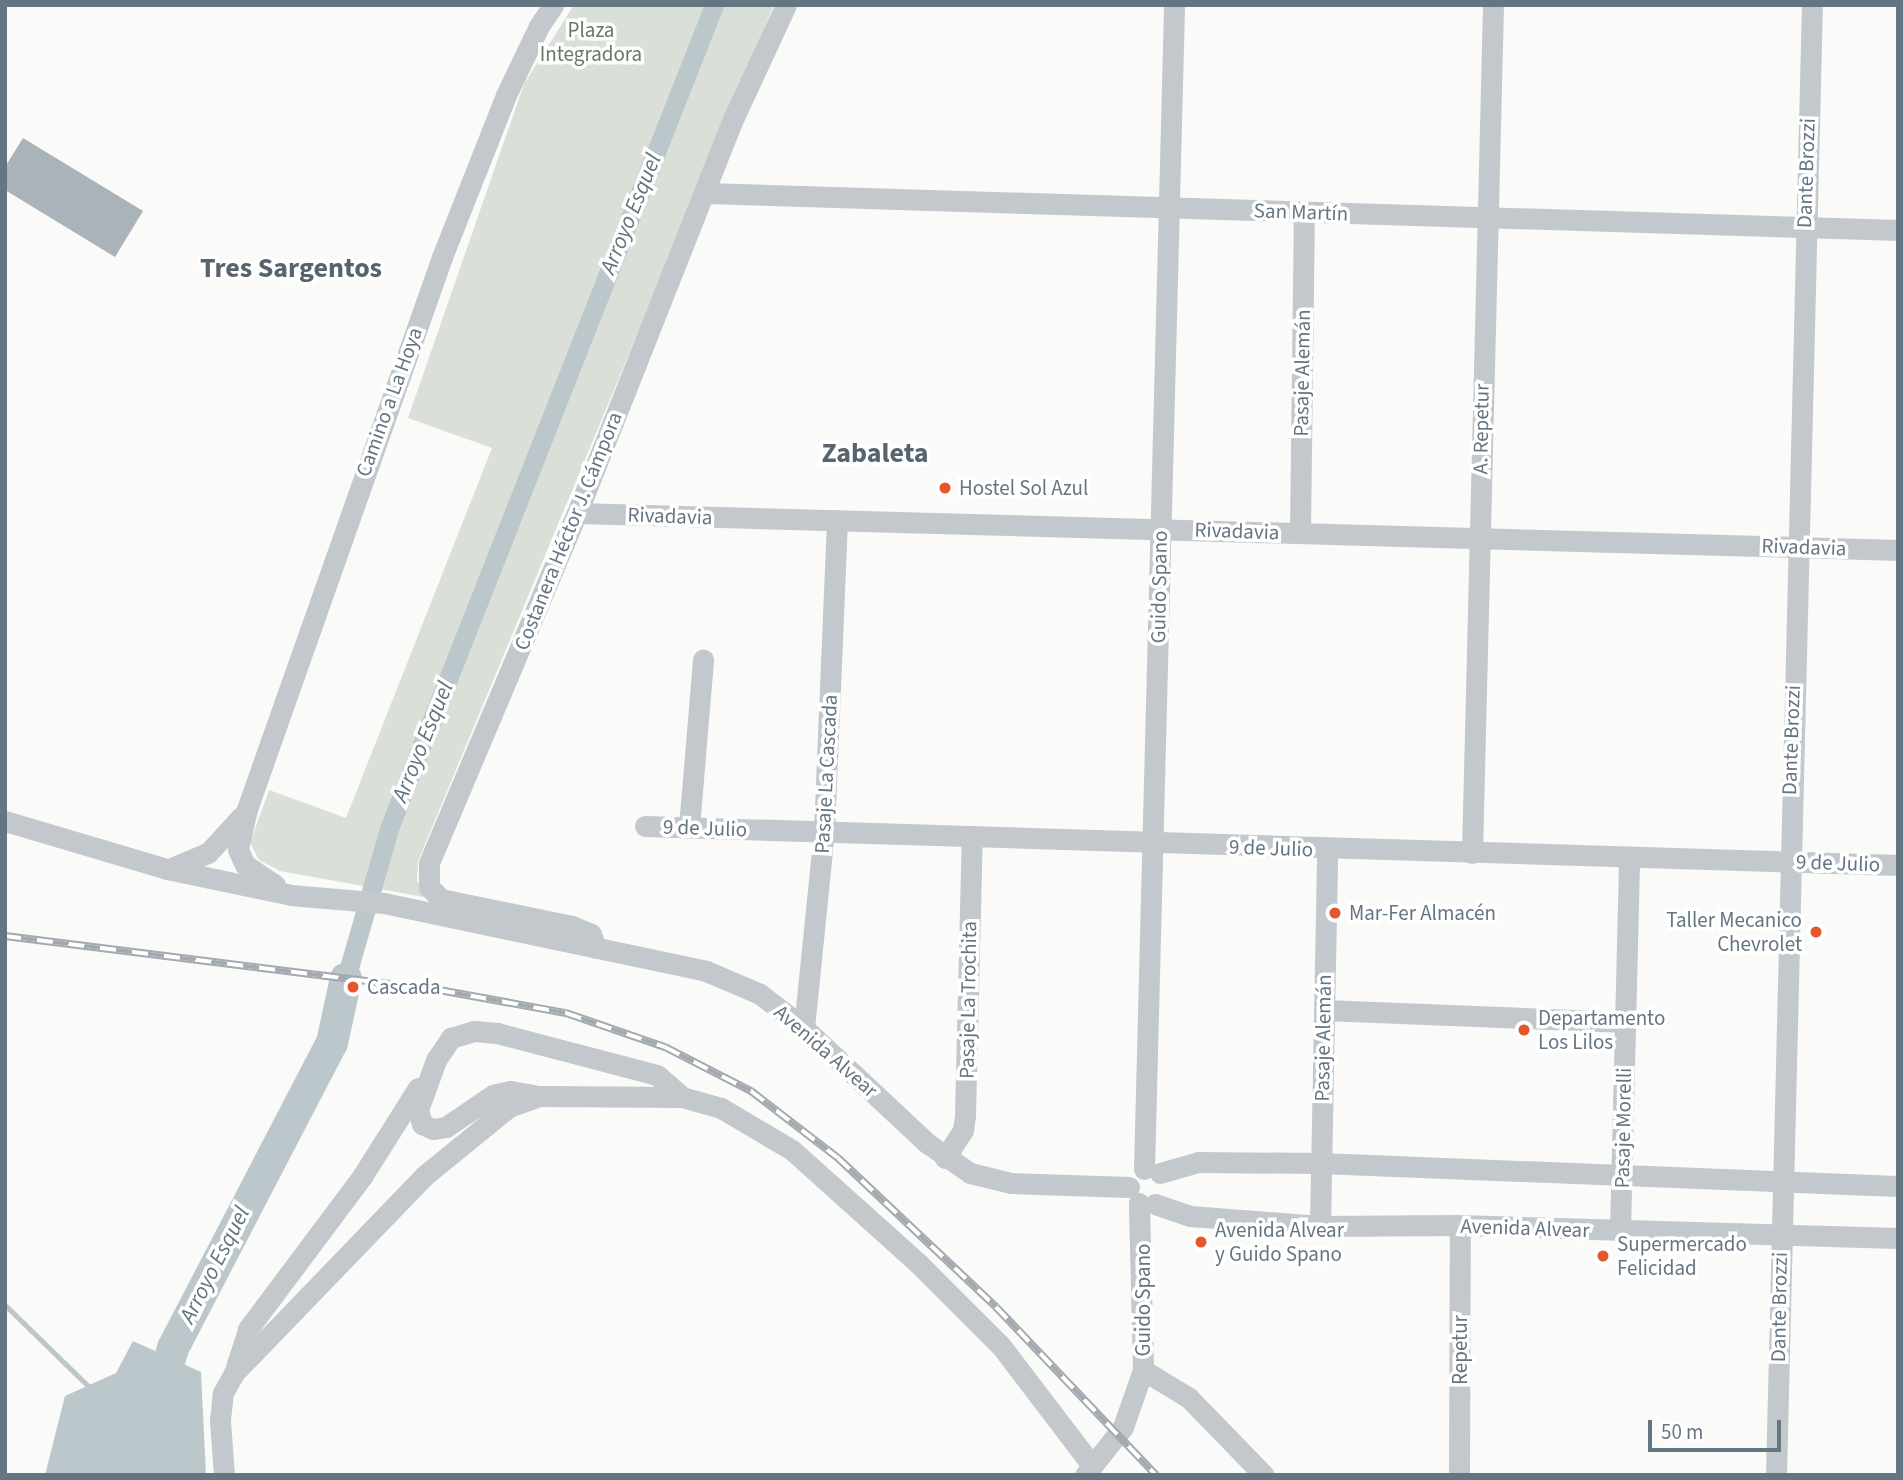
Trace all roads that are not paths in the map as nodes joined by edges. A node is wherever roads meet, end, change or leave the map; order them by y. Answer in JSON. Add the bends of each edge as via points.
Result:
{"nodes":[{"id":1,"x":554,"y":5,"type":"edge"},
{"id":2,"x":786,"y":5,"type":"edge"},
{"id":3,"x":1174,"y":5,"type":"edge"},
{"id":4,"x":1493,"y":5,"type":"edge"},
{"id":5,"x":1812,"y":5,"type":"edge"},
{"id":6,"x":704,"y":193,"type":"junction"},
{"id":7,"x":1169,"y":208,"type":"junction"},
{"id":8,"x":1304,"y":212,"type":"junction"},
{"id":9,"x":1486,"y":218,"type":"junction"},
{"id":10,"x":1804,"y":227,"type":"junction"},
{"id":11,"x":1898,"y":229,"type":"edge"},
{"id":12,"x":576,"y":513,"type":"junction"},
{"id":13,"x":837,"y":520,"type":"junction"},
{"id":14,"x":1161,"y":529,"type":"junction"},
{"id":15,"x":1300,"y":533,"type":"junction"},
{"id":16,"x":1479,"y":538,"type":"junction"},
{"id":17,"x":1797,"y":547,"type":"junction"},
{"id":18,"x":1898,"y":550,"type":"edge"},
{"id":19,"x":703,"y":660,"type":"dead end"},
{"id":20,"x":247,"y":809,"type":"junction"},
{"id":21,"x":5,"y":821,"type":"edge"},
{"id":22,"x":645,"y":826,"type":"dead end"},
{"id":23,"x":689,"y":827,"type":"junction"},
{"id":24,"x":824,"y":831,"type":"junction"},
{"id":25,"x":972,"y":836,"type":"junction"},
{"id":26,"x":1154,"y":845,"type":"junction"},
{"id":27,"x":1327,"y":849,"type":"junction"},
{"id":28,"x":1472,"y":853,"type":"junction"},
{"id":29,"x":1629,"y":858,"type":"junction"},
{"id":30,"x":1788,"y":862,"type":"junction"},
{"id":31,"x":1898,"y":865,"type":"edge"},
{"id":32,"x":167,"y":869,"type":"junction"},
{"id":33,"x":291,"y":895,"type":"junction"},
{"id":34,"x":384,"y":903,"type":"joint"},
{"id":35,"x":596,"y":948,"type":"junction"},
{"id":36,"x":1324,"y":1010,"type":"junction"},
{"id":37,"x":1626,"y":1022,"type":"junction"},
{"id":38,"x":804,"y":1028,"type":"junction"},
{"id":39,"x":436,"y":1060,"type":"junction"},
{"id":40,"x":539,"y":1096,"type":"junction"},
{"id":41,"x":682,"y":1097,"type":"junction"},
{"id":42,"x":945,"y":1158,"type":"junction"},
{"id":43,"x":1320,"y":1163,"type":"junction"},
{"id":44,"x":1152,"y":1171,"type":"junction"},
{"id":45,"x":1622,"y":1175,"type":"junction"},
{"id":46,"x":1782,"y":1182,"type":"junction"},
{"id":47,"x":1898,"y":1186,"type":"edge"},
{"id":48,"x":1143,"y":1200,"type":"junction"},
{"id":49,"x":1460,"y":1225,"type":"junction"},
{"id":50,"x":1320,"y":1226,"type":"junction"},
{"id":51,"x":1620,"y":1231,"type":"junction"},
{"id":52,"x":1781,"y":1234,"type":"junction"},
{"id":53,"x":1898,"y":1238,"type":"edge"},
{"id":54,"x":1143,"y":1370,"type":"junction"},
{"id":55,"x":234,"y":1373,"type":"junction"},
{"id":56,"x":1087,"y":1469,"type":"edge"},
{"id":57,"x":224,"y":1475,"type":"edge"},
{"id":58,"x":1264,"y":1475,"type":"edge"},
{"id":59,"x":1459,"y":1475,"type":"edge"},
{"id":60,"x":1776,"y":1475,"type":"edge"}],
"edges":[{"from":1,"to":20,"type":"street","name":"Camino a La Hoya","via":[[506,95],[442,257]]},
{"from":2,"to":6,"type":"street","name":"Costanera Héctor J. Cámpora"},
{"from":3,"to":7,"type":"street","name":"Guido Spano"},
{"from":4,"to":9,"type":"street","name":"A. Repetur"},
{"from":5,"to":10,"type":"street","name":"Dante Brozzi"},
{"from":6,"to":7,"type":"street","name":"San Martín"},
{"from":6,"to":12,"type":"street","name":"Costanera Héctor J. Cámpora"},
{"from":7,"to":8,"type":"street","name":"San Martín"},
{"from":7,"to":14,"type":"street","name":"Guido Spano"},
{"from":8,"to":9,"type":"street","name":"San Martín"},
{"from":8,"to":15,"type":"street","name":"Pasaje Alemán"},
{"from":9,"to":10,"type":"street","name":"San Martín"},
{"from":9,"to":16,"type":"street","name":"A. Repetur"},
{"from":10,"to":11,"type":"street","name":"San Martín"},
{"from":10,"to":17,"type":"street","name":"Dante Brozzi"},
{"from":12,"to":13,"type":"street","name":"Rivadavia"},
{"from":12,"to":35,"type":"street","name":"Costanera Héctor J. Cámpora","via":[[429,863],[429,887],[441,899],[582,929],[591,934]]},
{"from":13,"to":14,"type":"street","name":"Rivadavia"},
{"from":13,"to":24,"type":"street","name":"Pasaje La Cascada"},
{"from":14,"to":15,"type":"street","name":"Rivadavia"},
{"from":14,"to":26,"type":"street","name":"Guido Spano"},
{"from":15,"to":16,"type":"street","name":"Rivadavia"},
{"from":16,"to":17,"type":"street","name":"Rivadavia"},
{"from":16,"to":28,"type":"street","name":"A. Repetur"},
{"from":17,"to":18,"type":"street","name":"Rivadavia"},
{"from":17,"to":30,"type":"street","name":"Dante Brozzi"},
{"from":19,"to":23,"type":"street"},
{"from":20,"to":32,"type":"street","name":"Camino a La Hoya","via":[[208,853]]},
{"from":20,"to":33,"type":"street","name":"Camino a La Hoya","via":[[238,849],[245,865]]},
{"from":21,"to":32,"type":"street","name":"Camino a La Hoya"},
{"from":22,"to":23,"type":"street","name":"9 de Julio"},
{"from":23,"to":24,"type":"street","name":"9 de Julio"},
{"from":24,"to":25,"type":"street","name":"9 de Julio"},
{"from":24,"to":38,"type":"street","name":"Pasaje La Cascada"},
{"from":25,"to":26,"type":"street","name":"9 de Julio"},
{"from":25,"to":42,"type":"street","name":"Pasaje La Trochita","via":[[965,1115],[962,1130]]},
{"from":26,"to":27,"type":"street","name":"9 de Julio"},
{"from":26,"to":44,"type":"street","name":"Guido Spano"},
{"from":27,"to":28,"type":"street","name":"9 de Julio"},
{"from":27,"to":36,"type":"street","name":"Pasaje Alemán"},
{"from":28,"to":29,"type":"street","name":"9 de Julio"},
{"from":29,"to":30,"type":"street","name":"9 de Julio"},
{"from":29,"to":37,"type":"street","name":"Pasaje Morelli"},
{"from":30,"to":31,"type":"street","name":"9 de Julio"},
{"from":30,"to":46,"type":"street","name":"Dante Brozzi"},
{"from":32,"to":33,"type":"street","name":"Camino a La Hoya"},
{"from":33,"to":34,"type":"street","name":"Camino a La Hoya"},
{"from":34,"to":35,"type":"street","name":"Avenida Alvear"},
{"from":35,"to":38,"type":"street","name":"Avenida Alvear","via":[[733,980]]},
{"from":36,"to":37,"type":"street"},
{"from":36,"to":43,"type":"street","name":"Pasaje Alemán"},
{"from":37,"to":45,"type":"street","name":"Pasaje Morelli"},
{"from":38,"to":42,"type":"street","name":"Avenida Alvear"},
{"from":39,"to":40,"type":"street","via":[[418,1110],[422,1124],[433,1129],[446,1126],[493,1095],[510,1091]]},
{"from":39,"to":41,"type":"street","via":[[451,1038],[474,1031],[497,1033],[657,1075]]},
{"from":39,"to":55,"type":"street","via":[[363,1175],[248,1329]]},
{"from":40,"to":41,"type":"street"},
{"from":40,"to":55,"type":"street","via":[[509,1107],[424,1176]]},
{"from":41,"to":56,"type":"street","via":[[721,1108],[792,1150],[918,1263],[1001,1346]]},
{"from":42,"to":48,"type":"street","name":"Avenida Alvear","via":[[970,1173],[1011,1184]]},
{"from":43,"to":44,"type":"street","via":[[1198,1162]]},
{"from":43,"to":45,"type":"street"},
{"from":43,"to":50,"type":"street","name":"Pasaje Alemán"},
{"from":44,"to":48,"type":"street","via":[[1133,1175]]},
{"from":44,"to":48,"type":"street","name":"Guido Spano","via":[[1166,1192]]},
{"from":45,"to":46,"type":"street"},
{"from":45,"to":51,"type":"street","name":"Pasaje Morelli"},
{"from":46,"to":47,"type":"street"},
{"from":46,"to":52,"type":"street","name":"Dante Brozzi"},
{"from":48,"to":50,"type":"street","name":"Avenida Alvear","via":[[1190,1216]]},
{"from":48,"to":54,"type":"street","name":"Guido Spano"},
{"from":49,"to":50,"type":"street","name":"Avenida Alvear"},
{"from":49,"to":51,"type":"street","name":"Avenida Alvear"},
{"from":49,"to":59,"type":"street","name":"Repetur"},
{"from":51,"to":52,"type":"street","name":"Avenida Alvear"},
{"from":52,"to":53,"type":"street","name":"Avenida Alvear"},
{"from":52,"to":60,"type":"street","name":"Dante Brozzi"},
{"from":54,"to":56,"type":"street","name":"Guido Spano","via":[[1124,1427]]},
{"from":54,"to":58,"type":"street","via":[[1189,1398]]},
{"from":55,"to":57,"type":"street","via":[[223,1393],[220,1420]]}]}
